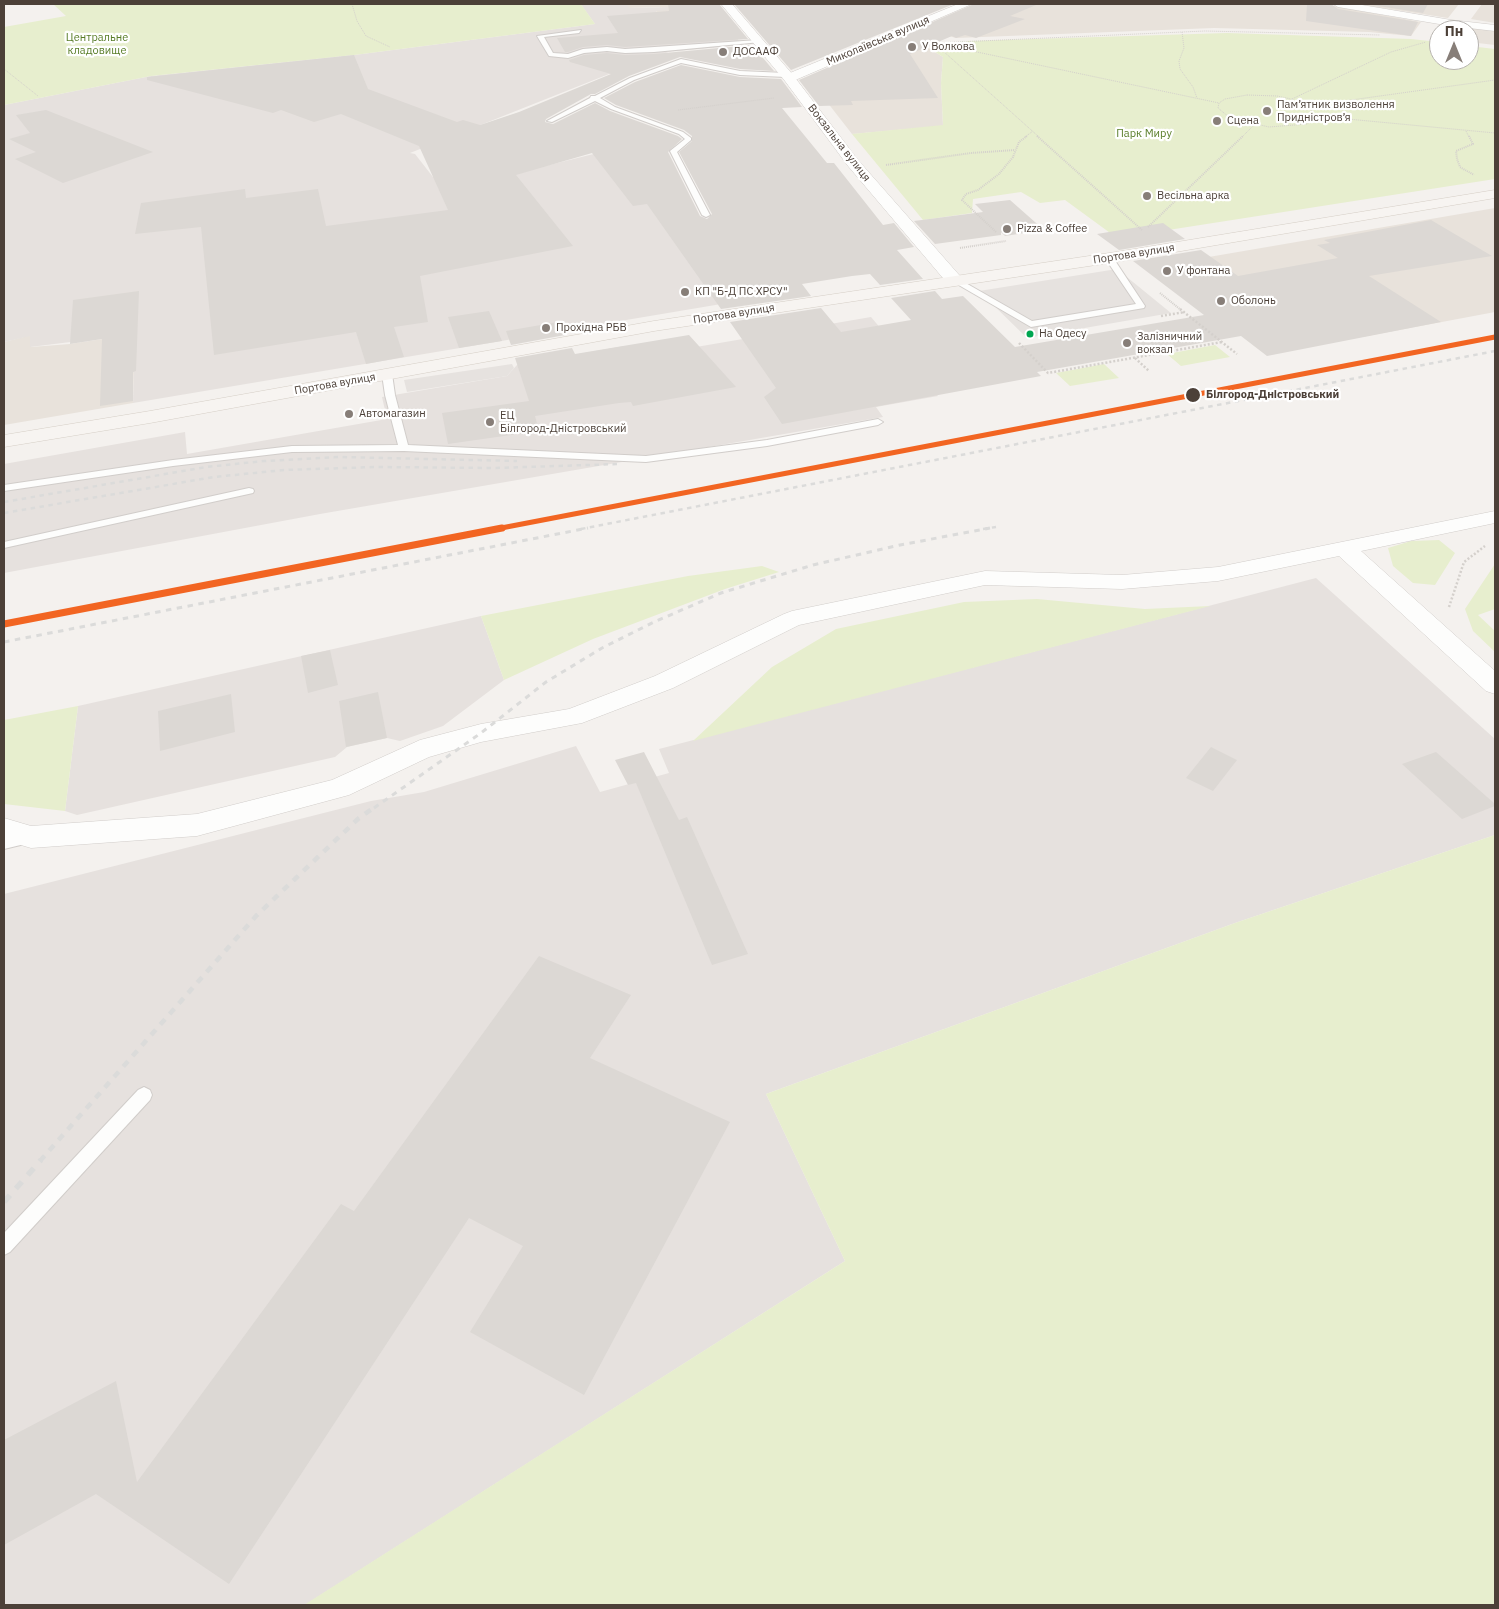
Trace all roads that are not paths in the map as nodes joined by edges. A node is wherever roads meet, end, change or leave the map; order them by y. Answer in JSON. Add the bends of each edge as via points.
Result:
{"nodes":[{"id":1,"x":726,"y":4,"type":"edge"},
{"id":2,"x":968,"y":4,"type":"edge"},
{"id":3,"x":1338,"y":4,"type":"edge"},
{"id":4,"x":1463,"y":10,"type":"dead end"},
{"id":5,"x":1454,"y":20,"type":"edge"},
{"id":6,"x":1429,"y":23,"type":"edge"},
{"id":7,"x":1479,"y":28,"type":"edge"},
{"id":8,"x":1495,"y":28,"type":"edge"},
{"id":9,"x":579,"y":30,"type":"dead end"},
{"id":10,"x":758,"y":42,"type":"junction"},
{"id":11,"x":788,"y":76,"type":"junction"},
{"id":12,"x":593,"y":97,"type":"junction"},
{"id":13,"x":550,"y":120,"type":"dead end"},
{"id":14,"x":1495,"y":194,"type":"edge"},
{"id":15,"x":706,"y":215,"type":"dead end"},
{"id":16,"x":1109,"y":258,"type":"junction"},
{"id":17,"x":954,"y":280,"type":"junction"},
{"id":18,"x":387,"y":374,"type":"junction"},
{"id":19,"x":878,"y":422,"type":"dead end"},
{"id":20,"x":4,"y":441,"type":"edge"},
{"id":21,"x":404,"y":448,"type":"junction"},
{"id":22,"x":4,"y":488,"type":"edge"},
{"id":23,"x":249,"y":491,"type":"dead end"},
{"id":24,"x":1495,"y":517,"type":"edge"},
{"id":25,"x":4,"y":545,"type":"edge"},
{"id":26,"x":1344,"y":548,"type":"junction"},
{"id":27,"x":1495,"y":685,"type":"edge"},
{"id":28,"x":4,"y":829,"type":"edge"},
{"id":29,"x":31,"y":837,"type":"junction"},
{"id":30,"x":4,"y":844,"type":"edge"},
{"id":31,"x":144,"y":1095,"type":"dead end"},
{"id":32,"x":4,"y":1246,"type":"edge"}],
"edges":[{"from":1,"to":10,"type":"street","name":"Вокзальна вулиця"},
{"from":2,"to":11,"type":"street","name":"Миколаївська вулиця"},
{"from":3,"to":6,"type":"street"},
{"from":4,"to":5,"type":"street"},
{"from":7,"to":8,"type":"street"},
{"from":9,"to":10,"type":"lane","via":[[540,36],[551,55],[568,56],[607,49],[654,50]]},
{"from":10,"to":11,"type":"street","name":"Вокзальна вулиця"},
{"from":11,"to":12,"type":"lane","via":[[740,73],[681,61]]},
{"from":11,"to":17,"type":"street","name":"Вокзальна вулиця","via":[[853,163]]},
{"from":12,"to":13,"type":"lane"},
{"from":12,"to":15,"type":"lane","via":[[689,139],[673,151]]},
{"from":14,"to":16,"type":"main road","name":"Портова вулиця"},
{"from":16,"to":17,"type":"main road","name":"Портова вулиця"},
{"from":16,"to":17,"type":"lane","via":[[1141,306],[1031,324]]},
{"from":17,"to":18,"type":"main road","name":"Портова вулиця","via":[[654,326]]},
{"from":18,"to":20,"type":"main road","name":"Портова вулиця"},
{"from":18,"to":21,"type":"lane"},
{"from":19,"to":21,"type":"lane","via":[[767,443],[646,459]]},
{"from":21,"to":22,"type":"lane","via":[[292,449]]},
{"from":23,"to":25,"type":"lane"},
{"from":24,"to":26,"type":"street"},
{"from":26,"to":27,"type":"street"},
{"from":26,"to":29,"type":"street","via":[[1218,574],[1122,582],[985,578],[792,619],[664,682],[573,717],[481,733],[420,750],[339,788],[197,825]]},
{"from":28,"to":29,"type":"street"},
{"from":29,"to":30,"type":"lane"},
{"from":31,"to":32,"type":"lane"}]}
